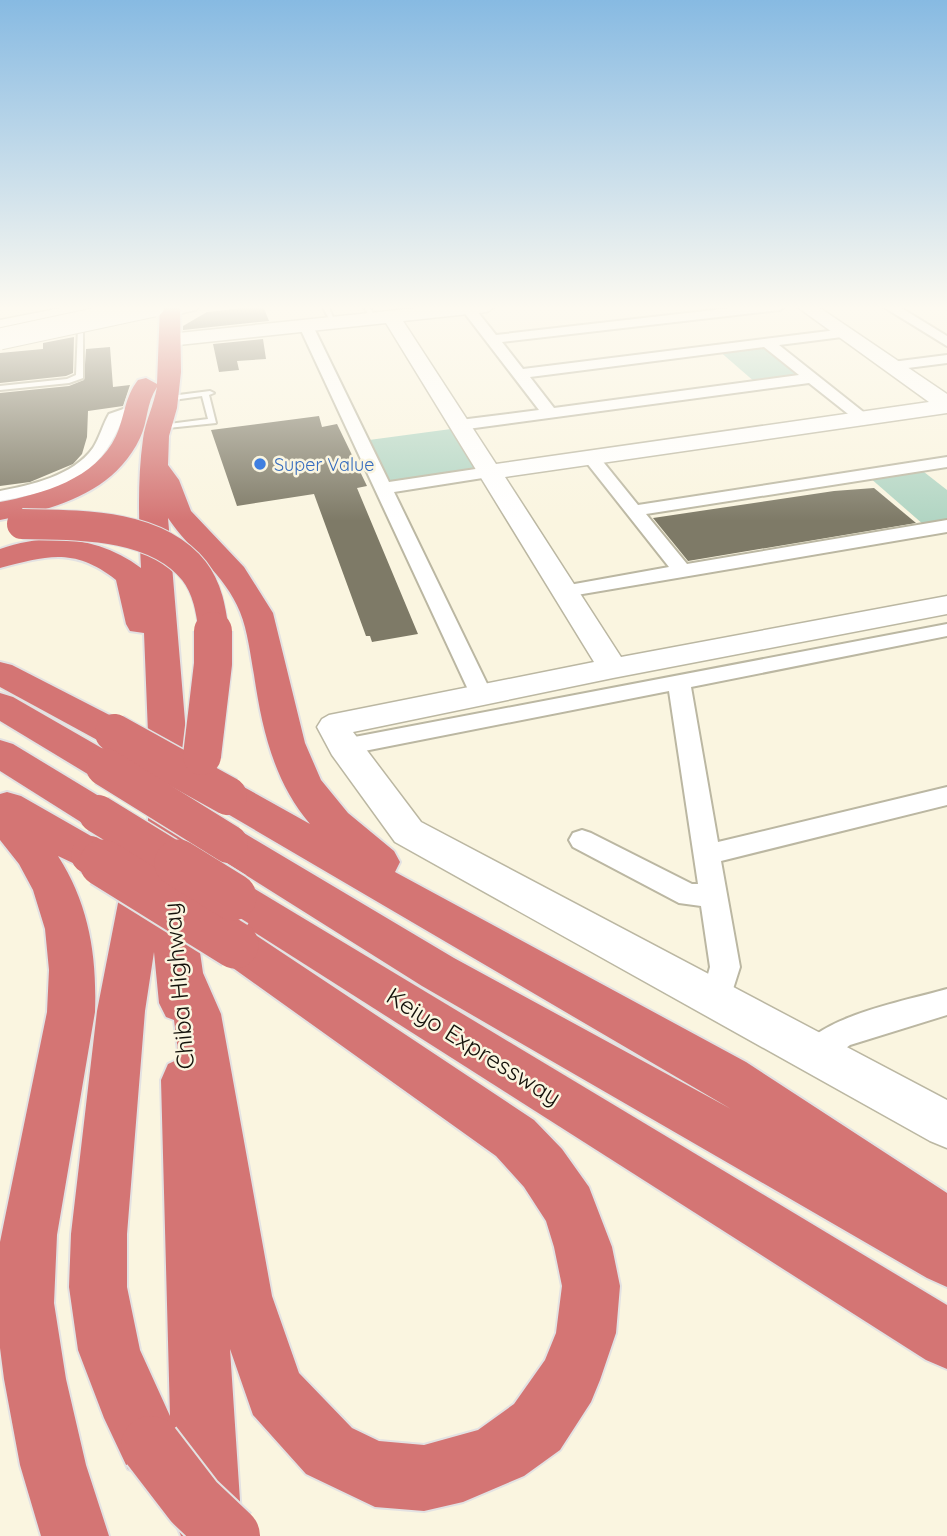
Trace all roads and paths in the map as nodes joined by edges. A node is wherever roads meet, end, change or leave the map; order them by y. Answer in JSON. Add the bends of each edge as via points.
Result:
{"nodes":[{"id":1,"x":76,"y":378,"type":"edge"},
{"id":2,"x":155,"y":378,"type":"edge"},
{"id":3,"x":331,"y":378,"type":"edge"},
{"id":4,"x":429,"y":378,"type":"edge"},
{"id":5,"x":523,"y":378,"type":"edge"},
{"id":6,"x":811,"y":378,"type":"joint"},
{"id":7,"x":908,"y":378,"type":"edge"},
{"id":8,"x":153,"y":382,"type":"junction"},
{"id":9,"x":0,"y":388,"type":"edge"},
{"id":10,"x":947,"y":405,"type":"edge"},
{"id":11,"x":135,"y":410,"type":"junction"},
{"id":12,"x":550,"y":412,"type":"junction"},
{"id":13,"x":863,"y":418,"type":"junction"},
{"id":14,"x":460,"y":425,"type":"junction"},
{"id":15,"x":157,"y":444,"type":"junction"},
{"id":16,"x":590,"y":457,"type":"junction"},
{"id":17,"x":943,"y":470,"type":"edge"},
{"id":18,"x":489,"y":472,"type":"junction"},
{"id":19,"x":384,"y":488,"type":"junction"},
{"id":20,"x":0,"y":496,"type":"edge"},
{"id":21,"x":634,"y":512,"type":"junction"},
{"id":22,"x":7,"y":520,"type":"edge"},
{"id":23,"x":947,"y":526,"type":"edge"},
{"id":24,"x":0,"y":559,"type":"edge"},
{"id":25,"x":682,"y":570,"type":"junction"},
{"id":26,"x":565,"y":591,"type":"junction"},
{"id":27,"x":947,"y":606,"type":"edge"},
{"id":28,"x":947,"y":630,"type":"edge"},
{"id":29,"x":612,"y":668,"type":"junction"},
{"id":30,"x":0,"y":673,"type":"edge"},
{"id":31,"x":679,"y":681,"type":"junction"},
{"id":32,"x":482,"y":696,"type":"junction"},
{"id":33,"x":0,"y":705,"type":"edge"},
{"id":34,"x":185,"y":745,"type":"junction"},
{"id":35,"x":344,"y":747,"type":"junction"},
{"id":36,"x":109,"y":750,"type":"junction"},
{"id":37,"x":0,"y":753,"type":"edge"},
{"id":38,"x":947,"y":796,"type":"edge"},
{"id":39,"x":0,"y":801,"type":"edge"},
{"id":40,"x":0,"y":812,"type":"edge"},
{"id":41,"x":582,"y":840,"type":"dead end"},
{"id":42,"x":706,"y":855,"type":"junction"},
{"id":43,"x":713,"y":895,"type":"junction"},
{"id":44,"x":234,"y":921,"type":"junction"},
{"id":45,"x":500,"y":953,"type":"junction"},
{"id":46,"x":182,"y":978,"type":"junction"},
{"id":47,"x":716,"y":999,"type":"junction"},
{"id":48,"x":947,"y":1002,"type":"edge"},
{"id":49,"x":815,"y":1053,"type":"junction"},
{"id":50,"x":947,"y":1125,"type":"edge"},
{"id":51,"x":947,"y":1226,"type":"edge"},
{"id":52,"x":947,"y":1258,"type":"edge"},
{"id":53,"x":947,"y":1339,"type":"edge"},
{"id":54,"x":75,"y":1536,"type":"edge"},
{"id":55,"x":208,"y":1536,"type":"edge"},
{"id":56,"x":230,"y":1536,"type":"edge"}],
"edges":[{"from":1,"to":9,"type":"lane"},
{"from":2,"to":8,"type":"highway","name":"Chiba Highway"},
{"from":3,"to":19,"type":"street"},
{"from":4,"to":14,"type":"street"},
{"from":5,"to":12,"type":"street"},
{"from":6,"to":12,"type":"street"},
{"from":6,"to":13,"type":"street"},
{"from":7,"to":10,"type":"street"},
{"from":8,"to":11,"type":"highway","via":[[138,394]]},
{"from":8,"to":15,"type":"highway","name":"Chiba Highway"},
{"from":8,"to":15,"type":"lane","via":[[208,394],[211,421]]},
{"from":10,"to":13,"type":"street"},
{"from":11,"to":20,"type":"street","via":[[115,417],[101,448],[80,469],[41,486]]},
{"from":11,"to":22,"type":"highway","via":[[121,451],[100,474]]},
{"from":12,"to":14,"type":"street"},
{"from":13,"to":16,"type":"street"},
{"from":14,"to":18,"type":"street"},
{"from":15,"to":34,"type":"highway","name":"Chiba Highway","via":[[153,524]]},
{"from":15,"to":45,"type":"highway","via":[[174,508],[243,587],[256,611],[282,736],[308,795],[369,855],[465,922]]},
{"from":16,"to":18,"type":"street"},
{"from":16,"to":21,"type":"street"},
{"from":17,"to":21,"type":"street","via":[[923,466]]},
{"from":18,"to":19,"type":"street"},
{"from":18,"to":26,"type":"street"},
{"from":19,"to":32,"type":"street"},
{"from":21,"to":25,"type":"street"},
{"from":22,"to":34,"type":"highway","bridge":true,"via":[[132,533],[169,550],[199,578],[213,615],[214,635]]},
{"from":23,"to":25,"type":"street"},
{"from":24,"to":34,"type":"highway","via":[[27,550],[71,547],[93,552],[131,576]]},
{"from":25,"to":26,"type":"street"},
{"from":26,"to":29,"type":"street"},
{"from":27,"to":29,"type":"street"},
{"from":28,"to":31,"type":"street"},
{"from":29,"to":32,"type":"street"},
{"from":30,"to":36,"type":"highway"},
{"from":31,"to":35,"type":"street"},
{"from":31,"to":42,"type":"street"},
{"from":32,"to":35,"type":"street","via":[[341,723],[334,727]]},
{"from":33,"to":36,"type":"highway","name":"Keiyo Expressway"},
{"from":34,"to":46,"type":"highway","name":"Chiba Highway","via":[[169,883]]},
{"from":34,"to":56,"type":"highway","bridge":true,"via":[[121,1012],[98,1287],[109,1350],[151,1446],[194,1502]]},
{"from":35,"to":47,"type":"street","via":[[408,832]]},
{"from":36,"to":45,"type":"highway","bridge":true,"via":[[228,796]]},
{"from":36,"to":52,"type":"highway","name":"Keiyo Expressway","bridge":true,"via":[[229,844],[438,972]]},
{"from":37,"to":44,"type":"highway","name":"Keiyo Expressway","bridge":true,"via":[[98,814]]},
{"from":38,"to":42,"type":"street"},
{"from":39,"to":44,"type":"highway","bridge":true,"via":[[90,855]]},
{"from":40,"to":54,"type":"highway","via":[[36,855],[71,936],[71,1012],[29,1235],[24,1303],[53,1465]]},
{"from":41,"to":43,"type":"street","via":[[689,895]]},
{"from":42,"to":43,"type":"street"},
{"from":43,"to":47,"type":"street","via":[[725,967]]},
{"from":44,"to":46,"type":"highway","via":[[515,1138],[543,1168],[569,1207],[591,1286],[586,1333],[569,1380],[537,1427],[501,1453],[463,1469],[424,1478],[375,1474],[329,1451],[275,1393],[242,1296],[197,1014]]},
{"from":44,"to":53,"type":"highway","name":"Keiyo Expressway"},
{"from":45,"to":51,"type":"highway","via":[[728,1078]]},
{"from":46,"to":55,"type":"highway","name":"Chiba Highway"},
{"from":47,"to":49,"type":"street"},
{"from":48,"to":49,"type":"street","via":[[840,1034]]},
{"from":49,"to":50,"type":"street"}]}
